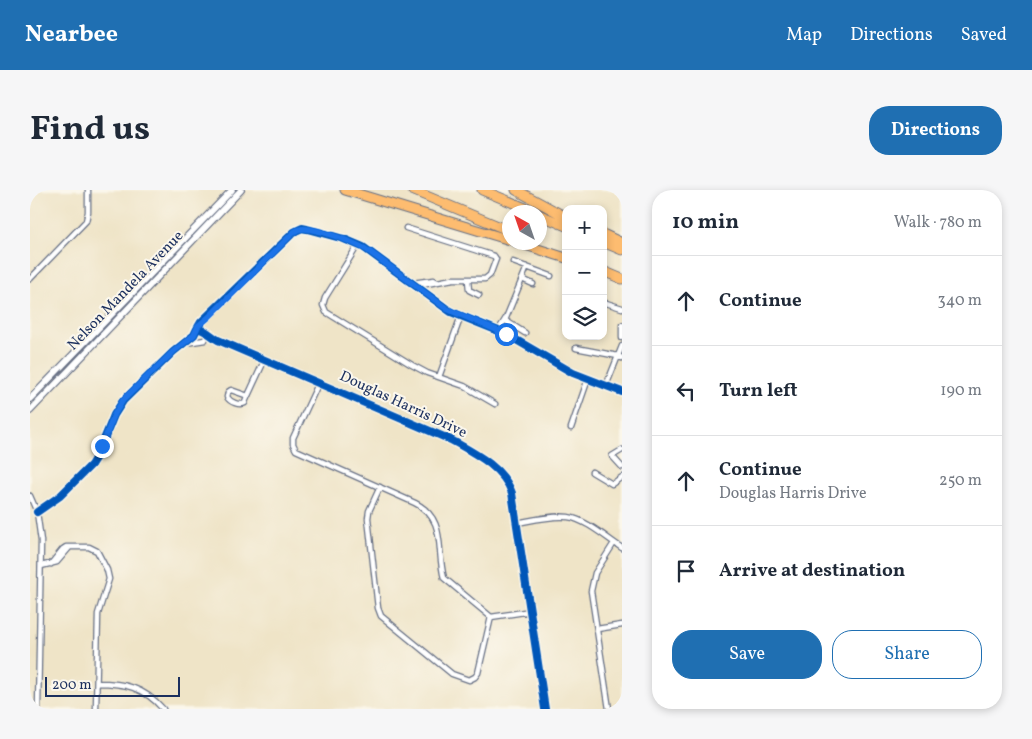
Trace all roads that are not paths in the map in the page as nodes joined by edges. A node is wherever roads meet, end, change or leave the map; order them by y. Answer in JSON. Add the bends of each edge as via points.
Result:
{"nodes":[{"id":1,"x":88,"y":190,"type":"edge"},
{"id":2,"x":232,"y":190,"type":"edge"},
{"id":3,"x":242,"y":190,"type":"edge"},
{"id":4,"x":345,"y":190,"type":"edge"},
{"id":5,"x":412,"y":190,"type":"edge"},
{"id":6,"x":482,"y":190,"type":"edge"},
{"id":7,"x":516,"y":190,"type":"edge"},
{"id":8,"x":517,"y":205,"type":"edge"},
{"id":9,"x":562,"y":215,"type":"edge"},
{"id":10,"x":547,"y":218,"type":"edge"},
{"id":11,"x":562,"y":224,"type":"edge"},
{"id":12,"x":406,"y":228,"type":"dead end"},
{"id":13,"x":502,"y":228,"type":"edge"},
{"id":14,"x":607,"y":236,"type":"edge"},
{"id":15,"x":502,"y":238,"type":"edge"},
{"id":16,"x":622,"y":243,"type":"edge"},
{"id":17,"x":607,"y":244,"type":"edge"},
{"id":18,"x":358,"y":245,"type":"junction"},
{"id":19,"x":547,"y":248,"type":"edge"},
{"id":20,"x":543,"y":250,"type":"edge"},
{"id":21,"x":622,"y":250,"type":"edge"},
{"id":22,"x":562,"y":255,"type":"edge"},
{"id":23,"x":562,"y":256,"type":"edge"},
{"id":24,"x":513,"y":262,"type":"dead end"},
{"id":25,"x":527,"y":267,"type":"junction"},
{"id":26,"x":607,"y":273,"type":"edge"},
{"id":27,"x":551,"y":276,"type":"dead end"},
{"id":28,"x":30,"y":279,"type":"edge"},
{"id":29,"x":522,"y":279,"type":"junction"},
{"id":30,"x":622,"y":279,"type":"edge"},
{"id":31,"x":468,"y":280,"type":"junction"},
{"id":32,"x":437,"y":282,"type":"junction"},
{"id":33,"x":411,"y":283,"type":"junction"},
{"id":34,"x":533,"y":284,"type":"dead end"},
{"id":35,"x":416,"y":286,"type":"junction"},
{"id":36,"x":479,"y":295,"type":"dead end"},
{"id":37,"x":607,"y":303,"type":"edge"},
{"id":38,"x":622,"y":308,"type":"edge"},
{"id":39,"x":461,"y":316,"type":"junction"},
{"id":40,"x":209,"y":317,"type":"junction"},
{"id":41,"x":506,"y":320,"type":"junction"},
{"id":42,"x":622,"y":325,"type":"edge"},
{"id":43,"x":206,"y":332,"type":"junction"},
{"id":44,"x":500,"y":332,"type":"junction"},
{"id":45,"x":195,"y":333,"type":"junction"},
{"id":46,"x":525,"y":333,"type":"dead end"},
{"id":47,"x":622,"y":338,"type":"edge"},
{"id":48,"x":205,"y":340,"type":"junction"},
{"id":49,"x":218,"y":340,"type":"junction"},
{"id":50,"x":198,"y":341,"type":"junction"},
{"id":51,"x":184,"y":344,"type":"junction"},
{"id":52,"x":622,"y":346,"type":"edge"},
{"id":53,"x":576,"y":348,"type":"dead end"},
{"id":54,"x":620,"y":357,"type":"edge"},
{"id":55,"x":265,"y":359,"type":"junction"},
{"id":56,"x":439,"y":377,"type":"junction"},
{"id":57,"x":588,"y":379,"type":"junction"},
{"id":58,"x":319,"y":382,"type":"junction"},
{"id":59,"x":606,"y":386,"type":"junction"},
{"id":60,"x":622,"y":392,"type":"edge"},
{"id":61,"x":248,"y":396,"type":"dead end"},
{"id":62,"x":30,"y":399,"type":"edge"},
{"id":63,"x":495,"y":404,"type":"dead end"},
{"id":64,"x":30,"y":411,"type":"edge"},
{"id":65,"x":571,"y":428,"type":"dead end"},
{"id":66,"x":622,"y":450,"type":"edge"},
{"id":67,"x":622,"y":467,"type":"edge"},
{"id":68,"x":592,"y":472,"type":"dead end"},
{"id":69,"x":622,"y":477,"type":"edge"},
{"id":70,"x":380,"y":487,"type":"junction"},
{"id":71,"x":30,"y":496,"type":"edge"},
{"id":72,"x":37,"y":512,"type":"junction"},
{"id":73,"x":517,"y":523,"type":"junction"},
{"id":74,"x":614,"y":543,"type":"junction"},
{"id":75,"x":622,"y":548,"type":"edge"},
{"id":76,"x":41,"y":566,"type":"junction"},
{"id":77,"x":531,"y":611,"type":"junction"},
{"id":78,"x":491,"y":617,"type":"junction"},
{"id":79,"x":622,"y":625,"type":"edge"},
{"id":80,"x":597,"y":629,"type":"junction"},
{"id":81,"x":97,"y":683,"type":"junction"},
{"id":82,"x":38,"y":709,"type":"edge"},
{"id":83,"x":96,"y":709,"type":"edge"},
{"id":84,"x":162,"y":709,"type":"edge"},
{"id":85,"x":545,"y":709,"type":"edge"},
{"id":86,"x":608,"y":709,"type":"edge"}],
"edges":[{"from":1,"to":28,"type":"street","via":[[86,221]]},
{"from":2,"to":62,"type":"street","name":"Nelson Mandela Avenue"},
{"from":3,"to":64,"type":"street","name":"Nelson Mandela Avenue"},
{"from":4,"to":15,"type":"highway"},
{"from":5,"to":13,"type":"highway"},
{"from":6,"to":8,"type":"highway"},
{"from":7,"to":9,"type":"highway"},
{"from":10,"to":11,"type":"highway"},
{"from":12,"to":31,"type":"street","via":[[496,258],[488,278]]},
{"from":14,"to":16,"type":"highway"},
{"from":17,"to":21,"type":"highway"},
{"from":18,"to":33,"type":"street"},
{"from":18,"to":40,"type":"street","name":"Douglas Harris Drive","via":[[307,229],[297,230]]},
{"from":18,"to":56,"type":"street","via":[[325,298],[325,310],[412,366]]},
{"from":19,"to":22,"type":"highway"},
{"from":20,"to":23,"type":"highway"},
{"from":24,"to":25,"type":"street"},
{"from":25,"to":27,"type":"street"},
{"from":25,"to":29,"type":"street"},
{"from":26,"to":30,"type":"highway"},
{"from":29,"to":34,"type":"street"},
{"from":29,"to":41,"type":"street"},
{"from":31,"to":32,"type":"street"},
{"from":31,"to":36,"type":"street","via":[[469,290]]},
{"from":32,"to":33,"type":"street"},
{"from":32,"to":35,"type":"street"},
{"from":33,"to":35,"type":"street"},
{"from":35,"to":39,"type":"street"},
{"from":37,"to":38,"type":"street"},
{"from":39,"to":44,"type":"street"},
{"from":39,"to":56,"type":"street"},
{"from":40,"to":43,"type":"street","via":[[205,323]]},
{"from":40,"to":45,"type":"street","name":"Douglas Harris Drive","via":[[201,322]]},
{"from":41,"to":44,"type":"street"},
{"from":41,"to":46,"type":"street"},
{"from":42,"to":47,"type":"street"},
{"from":43,"to":45,"type":"street","via":[[201,328]]},
{"from":43,"to":48,"type":"street"},
{"from":43,"to":49,"type":"street"},
{"from":44,"to":57,"type":"street"},
{"from":45,"to":50,"type":"street"},
{"from":45,"to":51,"type":"street","name":"Douglas Harris Drive"},
{"from":48,"to":49,"type":"street","name":"Douglas Harris Drive"},
{"from":48,"to":50,"type":"street","name":"Douglas Harris Drive"},
{"from":49,"to":55,"type":"street","name":"Douglas Harris Drive"},
{"from":50,"to":51,"type":"street","name":"Douglas Harris Drive"},
{"from":51,"to":72,"type":"street","name":"Douglas Harris Drive","via":[[123,400],[91,465],[60,496]]},
{"from":52,"to":54,"type":"street"},
{"from":53,"to":54,"type":"street"},
{"from":54,"to":59,"type":"street"},
{"from":55,"to":58,"type":"street","name":"Douglas Harris Drive"},
{"from":55,"to":61,"type":"street"},
{"from":56,"to":63,"type":"street","via":[[464,386]]},
{"from":57,"to":59,"type":"street"},
{"from":57,"to":65,"type":"street"},
{"from":58,"to":70,"type":"street","via":[[293,438],[294,448]]},
{"from":58,"to":73,"type":"street","name":"Douglas Harris Drive","via":[[451,440],[486,461],[508,484]]},
{"from":59,"to":60,"type":"street"},
{"from":66,"to":67,"type":"street","via":[[612,456]]},
{"from":68,"to":69,"type":"street","via":[[612,484]]},
{"from":70,"to":78,"type":"street","via":[[420,505],[430,514],[439,533],[444,577]]},
{"from":70,"to":78,"type":"street","via":[[368,516],[378,608],[383,618],[452,674],[468,680],[476,677],[479,671]]},
{"from":71,"to":72,"type":"street"},
{"from":72,"to":76,"type":"street"},
{"from":73,"to":74,"type":"street","via":[[571,517]]},
{"from":73,"to":77,"type":"street","name":"Douglas Harris Drive"},
{"from":74,"to":75,"type":"street"},
{"from":74,"to":80,"type":"street","via":[[591,584]]},
{"from":76,"to":81,"type":"street","via":[[51,564],[63,549],[69,548],[94,548],[102,558],[108,574],[108,586],[98,614]]},
{"from":76,"to":82,"type":"street"},
{"from":77,"to":78,"type":"street"},
{"from":77,"to":85,"type":"street","name":"Douglas Harris Drive"},
{"from":79,"to":80,"type":"street"},
{"from":80,"to":86,"type":"street"},
{"from":81,"to":83,"type":"street"},
{"from":81,"to":84,"type":"street","via":[[126,684],[153,698]]}]}
